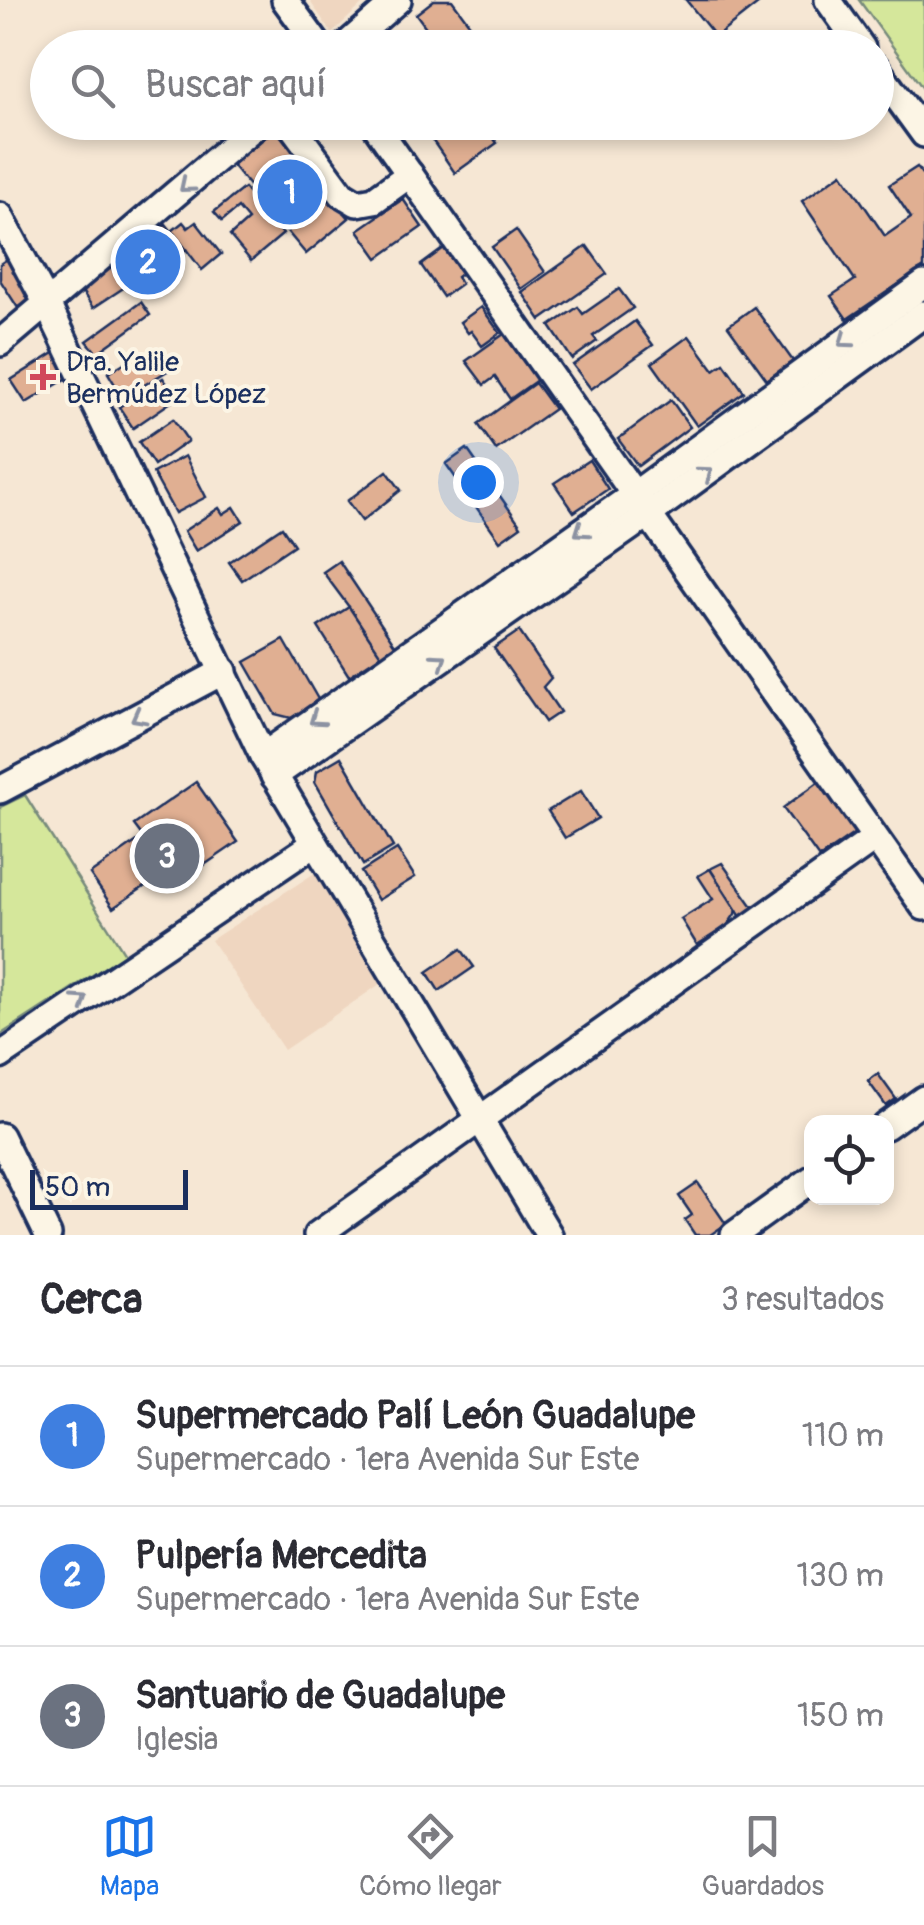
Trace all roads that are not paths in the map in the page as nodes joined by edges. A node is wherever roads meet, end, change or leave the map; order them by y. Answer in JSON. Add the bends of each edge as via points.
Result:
{"nodes":[{"id":1,"x":285,"y":0,"type":"edge"},
{"id":2,"x":398,"y":0,"type":"edge"},
{"id":3,"x":828,"y":0,"type":"edge"},
{"id":4,"x":307,"y":30,"type":"edge"},
{"id":5,"x":364,"y":30,"type":"edge"},
{"id":6,"x":849,"y":30,"type":"edge"},
{"id":7,"x":894,"y":93,"type":"edge"},
{"id":8,"x":924,"y":134,"type":"edge"},
{"id":9,"x":239,"y":140,"type":"edge"},
{"id":10,"x":302,"y":140,"type":"edge"},
{"id":11,"x":386,"y":140,"type":"edge"},
{"id":12,"x":410,"y":174,"type":"junction"},
{"id":13,"x":0,"y":216,"type":"edge"},
{"id":14,"x":924,"y":284,"type":"edge"},
{"id":15,"x":47,"y":304,"type":"junction"},
{"id":16,"x":924,"y":314,"type":"edge"},
{"id":17,"x":0,"y":343,"type":"edge"},
{"id":18,"x":642,"y":504,"type":"junction"},
{"id":19,"x":224,"y":671,"type":"junction"},
{"id":20,"x":269,"y":766,"type":"junction"},
{"id":21,"x":0,"y":790,"type":"edge"},
{"id":22,"x":875,"y":838,"type":"junction"},
{"id":23,"x":314,"y":844,"type":"junction"},
{"id":24,"x":924,"y":907,"type":"edge"},
{"id":25,"x":0,"y":1056,"type":"edge"},
{"id":26,"x":924,"y":1099,"type":"edge"},
{"id":27,"x":481,"y":1119,"type":"junction"},
{"id":28,"x":894,"y":1120,"type":"edge"},
{"id":29,"x":0,"y":1136,"type":"edge"},
{"id":30,"x":804,"y":1186,"type":"edge"},
{"id":31,"x":48,"y":1235,"type":"edge"},
{"id":32,"x":317,"y":1235,"type":"edge"},
{"id":33,"x":549,"y":1235,"type":"edge"},
{"id":34,"x":734,"y":1235,"type":"edge"}],
"edges":[{"from":1,"to":4,"type":"street"},
{"from":2,"to":5,"type":"street"},
{"from":3,"to":6,"type":"street"},
{"from":7,"to":8,"type":"street"},
{"from":9,"to":15,"type":"street","one_way":true},
{"from":10,"to":12,"type":"street","via":[[342,194],[357,202],[374,200]]},
{"from":11,"to":12,"type":"street"},
{"from":12,"to":18,"type":"street"},
{"from":13,"to":15,"type":"street"},
{"from":14,"to":18,"type":"street","one_way":true},
{"from":15,"to":17,"type":"street"},
{"from":15,"to":19,"type":"street"},
{"from":18,"to":16,"type":"street","one_way":true},
{"from":18,"to":20,"type":"street"},
{"from":18,"to":22,"type":"street"},
{"from":19,"to":20,"type":"street"},
{"from":19,"to":21,"type":"street","one_way":true},
{"from":20,"to":23,"type":"street"},
{"from":22,"to":24,"type":"street"},
{"from":22,"to":27,"type":"street"},
{"from":25,"to":23,"type":"street","one_way":true},
{"from":23,"to":27,"type":"street"},
{"from":26,"to":28,"type":"street"},
{"from":27,"to":32,"type":"street"},
{"from":27,"to":33,"type":"street"},
{"from":29,"to":31,"type":"street"},
{"from":30,"to":34,"type":"street"}]}
